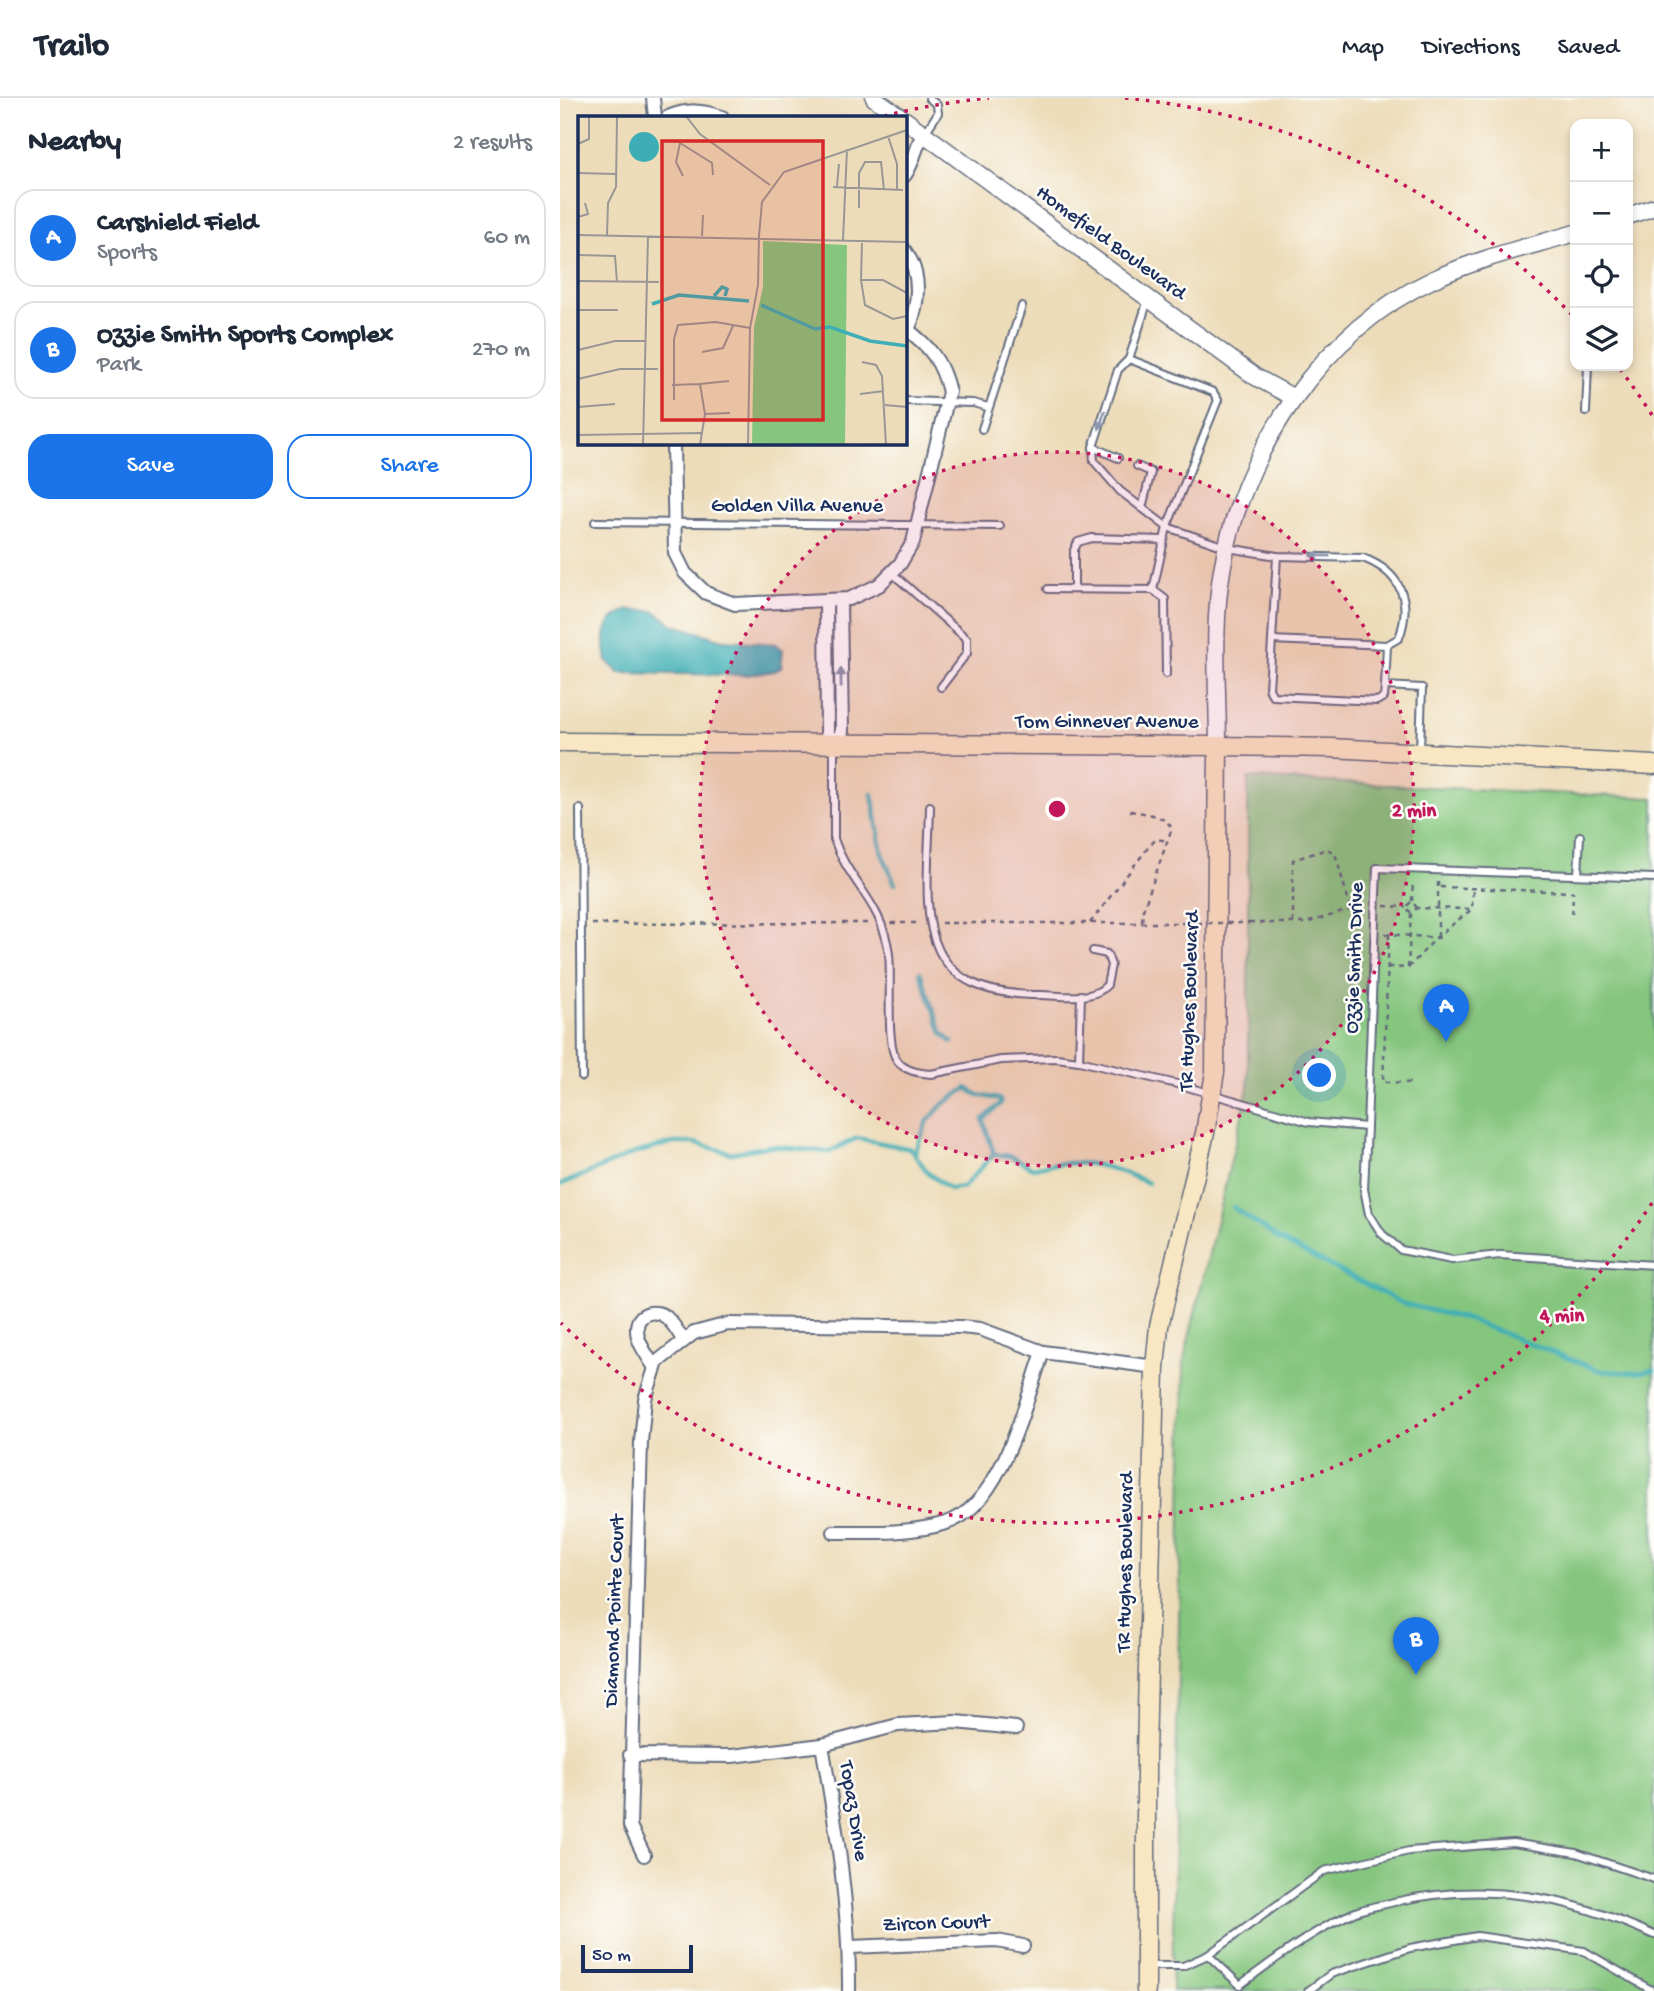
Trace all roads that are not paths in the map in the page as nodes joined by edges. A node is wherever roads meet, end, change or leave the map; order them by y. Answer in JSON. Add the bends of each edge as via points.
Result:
{"nodes":[{"id":1,"x":653,"y":98,"type":"edge"},
{"id":2,"x":874,"y":98,"type":"edge"},
{"id":3,"x":929,"y":98,"type":"edge"},
{"id":4,"x":700,"y":104,"type":"edge"},
{"id":5,"x":655,"y":116,"type":"edge"},
{"id":6,"x":670,"y":116,"type":"edge"},
{"id":7,"x":720,"y":116,"type":"edge"},
{"id":8,"x":899,"y":116,"type":"edge"},
{"id":9,"x":906,"y":125,"type":"edge"},
{"id":10,"x":915,"y":143,"type":"edge"},
{"id":11,"x":906,"y":174,"type":"edge"},
{"id":12,"x":1654,"y":207,"type":"edge"},
{"id":13,"x":1633,"y":214,"type":"edge"},
{"id":14,"x":1570,"y":234,"type":"edge"},
{"id":15,"x":906,"y":252,"type":"edge"},
{"id":16,"x":1148,"y":298,"type":"junction"},
{"id":17,"x":1022,"y":306,"type":"dead end"},
{"id":18,"x":906,"y":329,"type":"edge"},
{"id":19,"x":1129,"y":359,"type":"junction"},
{"id":20,"x":1588,"y":371,"type":"edge"},
{"id":21,"x":1294,"y":398,"type":"junction"},
{"id":22,"x":906,"y":401,"type":"edge"},
{"id":23,"x":947,"y":401,"type":"junction"},
{"id":24,"x":988,"y":407,"type":"junction"},
{"id":25,"x":1586,"y":412,"type":"dead end"},
{"id":26,"x":982,"y":429,"type":"dead end"},
{"id":27,"x":673,"y":444,"type":"edge"},
{"id":28,"x":1093,"y":447,"type":"junction"},
{"id":29,"x":1118,"y":458,"type":"dead end"},
{"id":30,"x":1137,"y":466,"type":"dead end"},
{"id":31,"x":1142,"y":508,"type":"junction"},
{"id":32,"x":595,"y":522,"type":"dead end"},
{"id":33,"x":673,"y":523,"type":"junction"},
{"id":34,"x":917,"y":525,"type":"junction"},
{"id":35,"x":1000,"y":526,"type":"dead end"},
{"id":36,"x":1167,"y":527,"type":"junction"},
{"id":37,"x":1163,"y":540,"type":"junction"},
{"id":38,"x":1228,"y":548,"type":"junction"},
{"id":39,"x":1277,"y":556,"type":"junction"},
{"id":40,"x":892,"y":573,"type":"junction"},
{"id":41,"x":1048,"y":589,"type":"dead end"},
{"id":42,"x":1074,"y":589,"type":"junction"},
{"id":43,"x":1153,"y":590,"type":"junction"},
{"id":44,"x":840,"y":600,"type":"junction"},
{"id":45,"x":826,"y":602,"type":"junction"},
{"id":46,"x":1272,"y":640,"type":"junction"},
{"id":47,"x":1387,"y":645,"type":"junction"},
{"id":48,"x":1166,"y":674,"type":"dead end"},
{"id":49,"x":941,"y":687,"type":"dead end"},
{"id":50,"x":1385,"y":687,"type":"junction"},
{"id":51,"x":560,"y":742,"type":"edge"},
{"id":52,"x":834,"y":744,"type":"junction"},
{"id":53,"x":1219,"y":746,"type":"junction"},
{"id":54,"x":1420,"y":753,"type":"junction"},
{"id":55,"x":1654,"y":765,"type":"edge"},
{"id":56,"x":930,"y":806,"type":"dead end"},
{"id":57,"x":580,"y":809,"type":"dead end"},
{"id":58,"x":1580,"y":836,"type":"dead end"},
{"id":59,"x":1578,"y":876,"type":"junction"},
{"id":60,"x":1654,"y":878,"type":"edge"},
{"id":61,"x":1093,"y":951,"type":"dead end"},
{"id":62,"x":1081,"y":995,"type":"junction"},
{"id":63,"x":1079,"y":1061,"type":"junction"},
{"id":64,"x":582,"y":1077,"type":"dead end"},
{"id":65,"x":1212,"y":1094,"type":"junction"},
{"id":66,"x":1367,"y":1127,"type":"junction"},
{"id":67,"x":1654,"y":1265,"type":"edge"},
{"id":68,"x":683,"y":1340,"type":"junction"},
{"id":69,"x":1043,"y":1352,"type":"junction"},
{"id":70,"x":1155,"y":1367,"type":"junction"},
{"id":71,"x":655,"y":1368,"type":"junction"},
{"id":72,"x":834,"y":1532,"type":"dead end"},
{"id":73,"x":1016,"y":1728,"type":"dead end"},
{"id":74,"x":822,"y":1745,"type":"junction"},
{"id":75,"x":631,"y":1755,"type":"junction"},
{"id":76,"x":644,"y":1856,"type":"dead end"},
{"id":77,"x":1654,"y":1879,"type":"edge"},
{"id":78,"x":1654,"y":1934,"type":"edge"},
{"id":79,"x":1023,"y":1946,"type":"dead end"},
{"id":80,"x":850,"y":1947,"type":"junction"},
{"id":81,"x":1208,"y":1955,"type":"junction"},
{"id":82,"x":1146,"y":1966,"type":"junction"},
{"id":83,"x":1240,"y":1984,"type":"junction"},
{"id":84,"x":849,"y":1991,"type":"edge"},
{"id":85,"x":1146,"y":1991,"type":"edge"},
{"id":86,"x":1247,"y":1991,"type":"edge"},
{"id":87,"x":1308,"y":1991,"type":"edge"},
{"id":88,"x":1653,"y":1991,"type":"edge"}],
"edges":[{"from":1,"to":5,"type":"street"},
{"from":2,"to":8,"type":"street","name":"Homefield Boulevard"},
{"from":3,"to":10,"type":"lane","via":[[938,113]]},
{"from":4,"to":6,"type":"street"},
{"from":4,"to":7,"type":"street"},
{"from":9,"to":10,"type":"street","name":"Homefield Boulevard"},
{"from":10,"to":11,"type":"street","via":[[914,163]]},
{"from":10,"to":16,"type":"street","name":"Homefield Boulevard"},
{"from":12,"to":13,"type":"street"},
{"from":14,"to":21,"type":"street","name":"TR Hughes Boulevard","via":[[1432,280],[1354,334]]},
{"from":15,"to":18,"type":"street","via":[[917,293],[915,314]]},
{"from":16,"to":19,"type":"lane"},
{"from":16,"to":21,"type":"street","name":"Homefield Boulevard","via":[[1254,376]]},
{"from":17,"to":24,"type":"lane"},
{"from":18,"to":23,"type":"street","via":[[928,344],[944,369]]},
{"from":19,"to":28,"type":"lane","one_way":true,"via":[[1118,370]]},
{"from":19,"to":36,"type":"lane","via":[[1213,392],[1217,400]]},
{"from":20,"to":25,"type":"lane"},
{"from":21,"to":38,"type":"street","name":"TR Hughes Boulevard","via":[[1255,468],[1236,512]]},
{"from":22,"to":23,"type":"lane"},
{"from":23,"to":24,"type":"lane"},
{"from":23,"to":34,"type":"street"},
{"from":24,"to":26,"type":"lane"},
{"from":27,"to":33,"type":"street"},
{"from":28,"to":29,"type":"lane"},
{"from":28,"to":31,"type":"lane","via":[[1102,474]]},
{"from":30,"to":31,"type":"lane","via":[[1151,471]]},
{"from":31,"to":36,"type":"lane"},
{"from":32,"to":33,"type":"lane","name":"Golden Villa Avenue"},
{"from":33,"to":34,"type":"lane","name":"Golden Villa Avenue"},
{"from":33,"to":45,"type":"street","via":[[675,553],[685,573],[706,593],[735,604]]},
{"from":34,"to":35,"type":"lane","name":"Golden Villa Avenue"},
{"from":34,"to":40,"type":"street","via":[[913,542]]},
{"from":36,"to":37,"type":"lane"},
{"from":36,"to":38,"type":"lane"},
{"from":37,"to":42,"type":"lane","via":[[1092,538],[1078,542]]},
{"from":37,"to":43,"type":"lane"},
{"from":38,"to":39,"type":"lane"},
{"from":38,"to":53,"type":"street","name":"TR Hughes Boulevard","via":[[1220,611]]},
{"from":39,"to":46,"type":"lane"},
{"from":47,"to":39,"type":"lane","one_way":true,"via":[[1399,638],[1401,631],[1401,587],[1392,573],[1363,558]]},
{"from":40,"to":44,"type":"street","via":[[879,585]]},
{"from":40,"to":49,"type":"lane","via":[[967,639],[967,653]]},
{"from":41,"to":42,"type":"lane"},
{"from":42,"to":43,"type":"lane"},
{"from":43,"to":48,"type":"lane","via":[[1165,599]]},
{"from":44,"to":45,"type":"street"},
{"from":52,"to":44,"type":"street","one_way":true,"via":[[842,732]]},
{"from":45,"to":52,"type":"street","via":[[827,732]]},
{"from":46,"to":47,"type":"lane"},
{"from":46,"to":50,"type":"lane","via":[[1269,689],[1273,696],[1377,701],[1384,697]]},
{"from":47,"to":50,"type":"lane"},
{"from":50,"to":54,"type":"lane","via":[[1422,688]]},
{"from":51,"to":52,"type":"main road","name":"Tom Ginnever Avenue"},
{"from":52,"to":53,"type":"main road","name":"Tom Ginnever Avenue"},
{"from":52,"to":63,"type":"lane","via":[[834,839],[884,930],[892,1047],[897,1060],[917,1073],[931,1074],[1000,1060]]},
{"from":53,"to":54,"type":"main road","name":"Tom Ginnever Avenue"},
{"from":53,"to":65,"type":"main road","name":"TR Hughes Boulevard"},
{"from":54,"to":55,"type":"main road","name":"Tom Ginnever Avenue"},
{"from":56,"to":62,"type":"lane","via":[[929,929],[943,957],[967,982],[982,989],[1018,995]]},
{"from":57,"to":64,"type":"lane"},
{"from":58,"to":59,"type":"lane"},
{"from":59,"to":60,"type":"lane","name":"Ozzie Smith Drive"},
{"from":59,"to":66,"type":"lane","name":"Ozzie Smith Drive","via":[[1377,867]]},
{"from":61,"to":62,"type":"lane","via":[[1107,954],[1111,976],[1102,991]]},
{"from":62,"to":63,"type":"lane"},
{"from":63,"to":65,"type":"lane"},
{"from":65,"to":66,"type":"lane","via":[[1309,1122]]},
{"from":65,"to":70,"type":"main road","name":"TR Hughes Boulevard","via":[[1165,1299]]},
{"from":66,"to":67,"type":"lane","via":[[1364,1188],[1369,1214],[1382,1234],[1401,1250],[1452,1260],[1500,1255]]},
{"from":68,"to":69,"type":"street","name":"Diamond Pointe Court","via":[[728,1324],[929,1324],[980,1329]]},
{"from":68,"to":71,"type":"street","name":"Diamond Pointe Court"},
{"from":68,"to":71,"type":"street","via":[[657,1312],[638,1320],[641,1346]]},
{"from":69,"to":70,"type":"street","name":"Diamond Pointe Court"},
{"from":69,"to":72,"type":"street","via":[[1002,1463],[976,1505],[948,1523],[899,1532]]},
{"from":70,"to":82,"type":"main road","name":"TR Hughes Boulevard"},
{"from":71,"to":75,"type":"street","name":"Diamond Pointe Court","via":[[645,1399],[641,1442]]},
{"from":73,"to":74,"type":"street","via":[[956,1722],[898,1725]]},
{"from":74,"to":75,"type":"street","name":"Topaz Drive","via":[[732,1756]]},
{"from":74,"to":80,"type":"street","name":"Topaz Drive","via":[[839,1841]]},
{"from":75,"to":76,"type":"street","name":"Diamond Pointe Court","via":[[630,1826]]},
{"from":77,"to":81,"type":"lane","via":[[1576,1853],[1513,1843],[1409,1850],[1324,1871]]},
{"from":78,"to":83,"type":"lane","via":[[1611,1915],[1511,1892],[1432,1893],[1359,1911],[1300,1941]]},
{"from":79,"to":80,"type":"street","name":"Zircon Court","via":[[997,1941]]},
{"from":80,"to":84,"type":"street","name":"Topaz Drive"},
{"from":81,"to":82,"type":"lane","via":[[1183,1966]]},
{"from":81,"to":83,"type":"lane"},
{"from":82,"to":85,"type":"main road","name":"TR Hughes Boulevard"},
{"from":83,"to":86,"type":"lane"},
{"from":87,"to":88,"type":"lane","via":[[1331,1974],[1410,1948],[1477,1936],[1584,1951]]}]}
